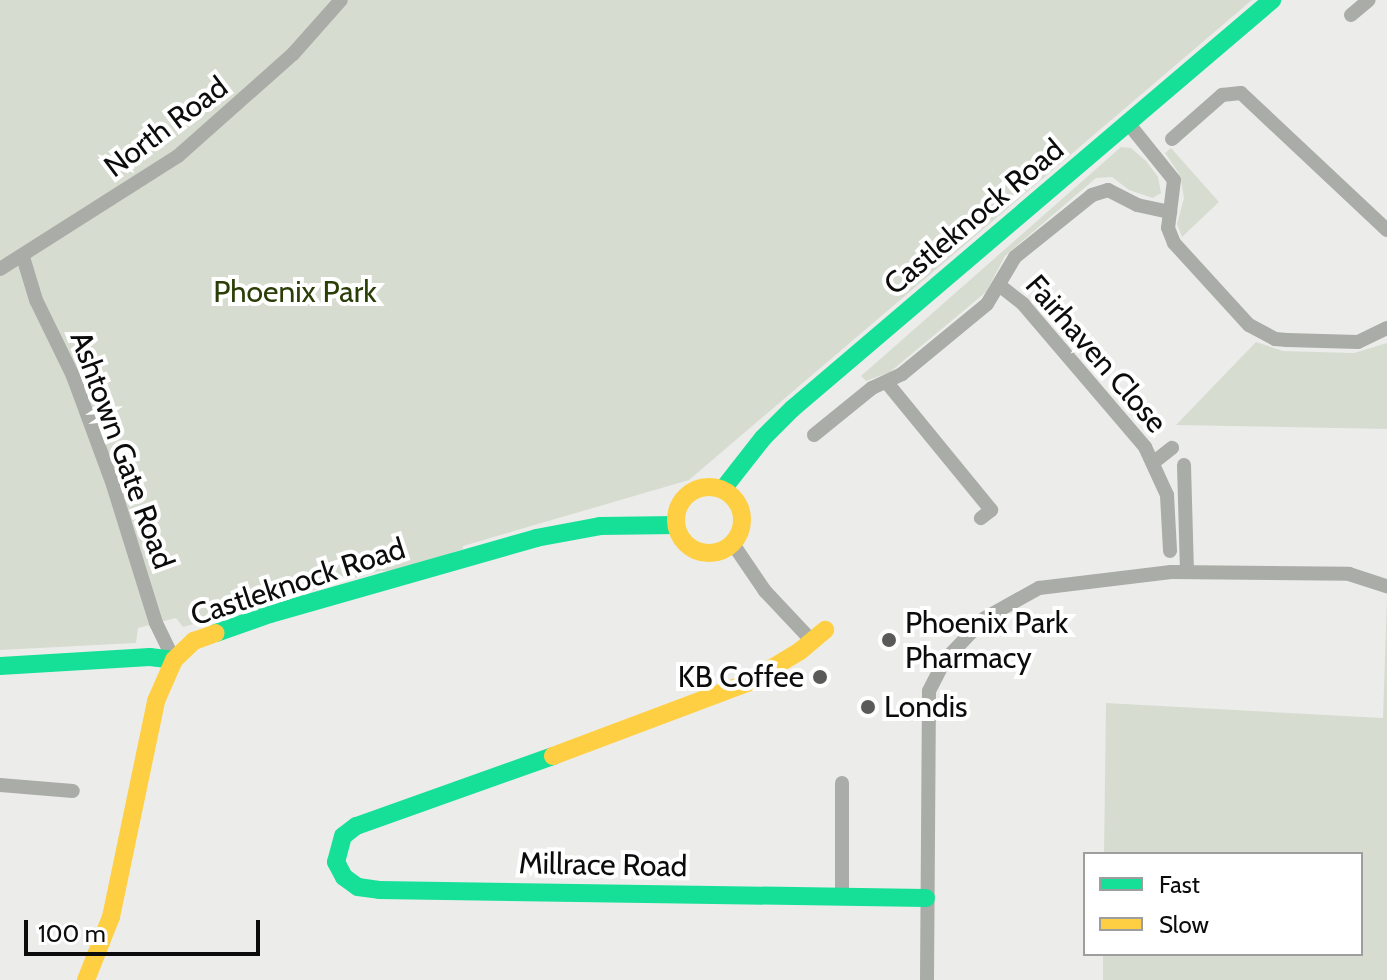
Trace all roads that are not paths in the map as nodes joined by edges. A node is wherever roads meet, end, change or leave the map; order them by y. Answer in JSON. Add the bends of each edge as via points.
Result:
{"nodes":[{"id":1,"x":341,"y":0,"type":"edge"},
{"id":2,"x":1272,"y":0,"type":"edge"},
{"id":3,"x":1369,"y":0,"type":"edge"},
{"id":4,"x":1352,"y":8,"type":"edge"},
{"id":5,"x":1128,"y":123,"type":"junction"},
{"id":6,"x":1172,"y":139,"type":"dead end"},
{"id":7,"x":1170,"y":212,"type":"junction"},
{"id":8,"x":1387,"y":230,"type":"edge"},
{"id":9,"x":23,"y":257,"type":"junction"},
{"id":10,"x":0,"y":269,"type":"edge"},
{"id":11,"x":999,"y":285,"type":"junction"},
{"id":12,"x":1387,"y":328,"type":"edge"},
{"id":13,"x":888,"y":384,"type":"junction"},
{"id":14,"x":814,"y":435,"type":"dead end"},
{"id":15,"x":1172,"y":448,"type":"dead end"},
{"id":16,"x":1154,"y":462,"type":"junction"},
{"id":17,"x":1184,"y":465,"type":"dead end"},
{"id":18,"x":723,"y":489,"type":"junction"},
{"id":19,"x":981,"y":518,"type":"dead end"},
{"id":20,"x":676,"y":525,"type":"junction"},
{"id":21,"x":733,"y":544,"type":"junction"},
{"id":22,"x":1170,"y":551,"type":"dead end"},
{"id":23,"x":1187,"y":571,"type":"junction"},
{"id":24,"x":1387,"y":586,"type":"edge"},
{"id":25,"x":819,"y":635,"type":"joint"},
{"id":26,"x":174,"y":660,"type":"junction"},
{"id":27,"x":0,"y":666,"type":"edge"},
{"id":28,"x":842,"y":783,"type":"dead end"},
{"id":29,"x":0,"y":785,"type":"edge"},
{"id":30,"x":73,"y":791,"type":"dead end"},
{"id":31,"x":842,"y":897,"type":"junction"},
{"id":32,"x":926,"y":898,"type":"junction"},
{"id":33,"x":86,"y":980,"type":"edge"},
{"id":34,"x":927,"y":980,"type":"edge"}],
"edges":[{"from":1,"to":9,"type":"street","name":"North Road","via":[[293,54],[178,156]]},
{"from":2,"to":5,"type":"main road","name":"Castleknock Road"},
{"from":3,"to":4,"type":"street"},
{"from":5,"to":7,"type":"street","via":[[1174,180]]},
{"from":5,"to":18,"type":"main road","name":"Castleknock Road","via":[[792,409]]},
{"from":6,"to":8,"type":"street","via":[[1222,95],[1241,93]]},
{"from":7,"to":11,"type":"street","via":[[1101,191],[1015,257]]},
{"from":7,"to":12,"type":"street","via":[[1168,228],[1174,243],[1235,314],[1262,332],[1287,340],[1358,342]]},
{"from":9,"to":10,"type":"street","name":"North Road"},
{"from":9,"to":26,"type":"street","name":"Ashtown Gate Road","via":[[36,300],[73,376],[159,633]]},
{"from":11,"to":13,"type":"street","via":[[987,304]]},
{"from":11,"to":16,"type":"street","name":"Fairhaven Close","via":[[1023,304]]},
{"from":13,"to":14,"type":"street","via":[[872,388]]},
{"from":13,"to":19,"type":"street","via":[[991,510]]},
{"from":15,"to":16,"type":"street"},
{"from":16,"to":22,"type":"street","name":"Fairhaven Close","via":[[1167,495]]},
{"from":17,"to":23,"type":"street"},
{"from":18,"to":20,"type":"main road","via":[[703,487],[685,496]]},
{"from":18,"to":21,"type":"main road","via":[[743,514]]},
{"from":20,"to":21,"type":"main road","via":[[694,550],[714,553]]},
{"from":20,"to":26,"type":"main road","name":"Castleknock Road","via":[[600,526],[536,538],[210,633]]},
{"from":21,"to":25,"type":"street","via":[[778,606]]},
{"from":23,"to":24,"type":"street","via":[[1349,574]]},
{"from":23,"to":32,"type":"street","via":[[1039,588],[985,618],[944,661],[929,691]]},
{"from":25,"to":31,"type":"main road","name":"Millrace Road","via":[[747,683],[356,826],[343,836],[336,862],[351,882],[379,890]]},
{"from":26,"to":27,"type":"main road"},
{"from":26,"to":33,"type":"main road","name":"Castleknock Road","via":[[156,701],[111,917]]},
{"from":28,"to":31,"type":"street"},
{"from":29,"to":30,"type":"street"},
{"from":31,"to":32,"type":"main road","name":"Millrace Road"},
{"from":32,"to":34,"type":"street"}]}
